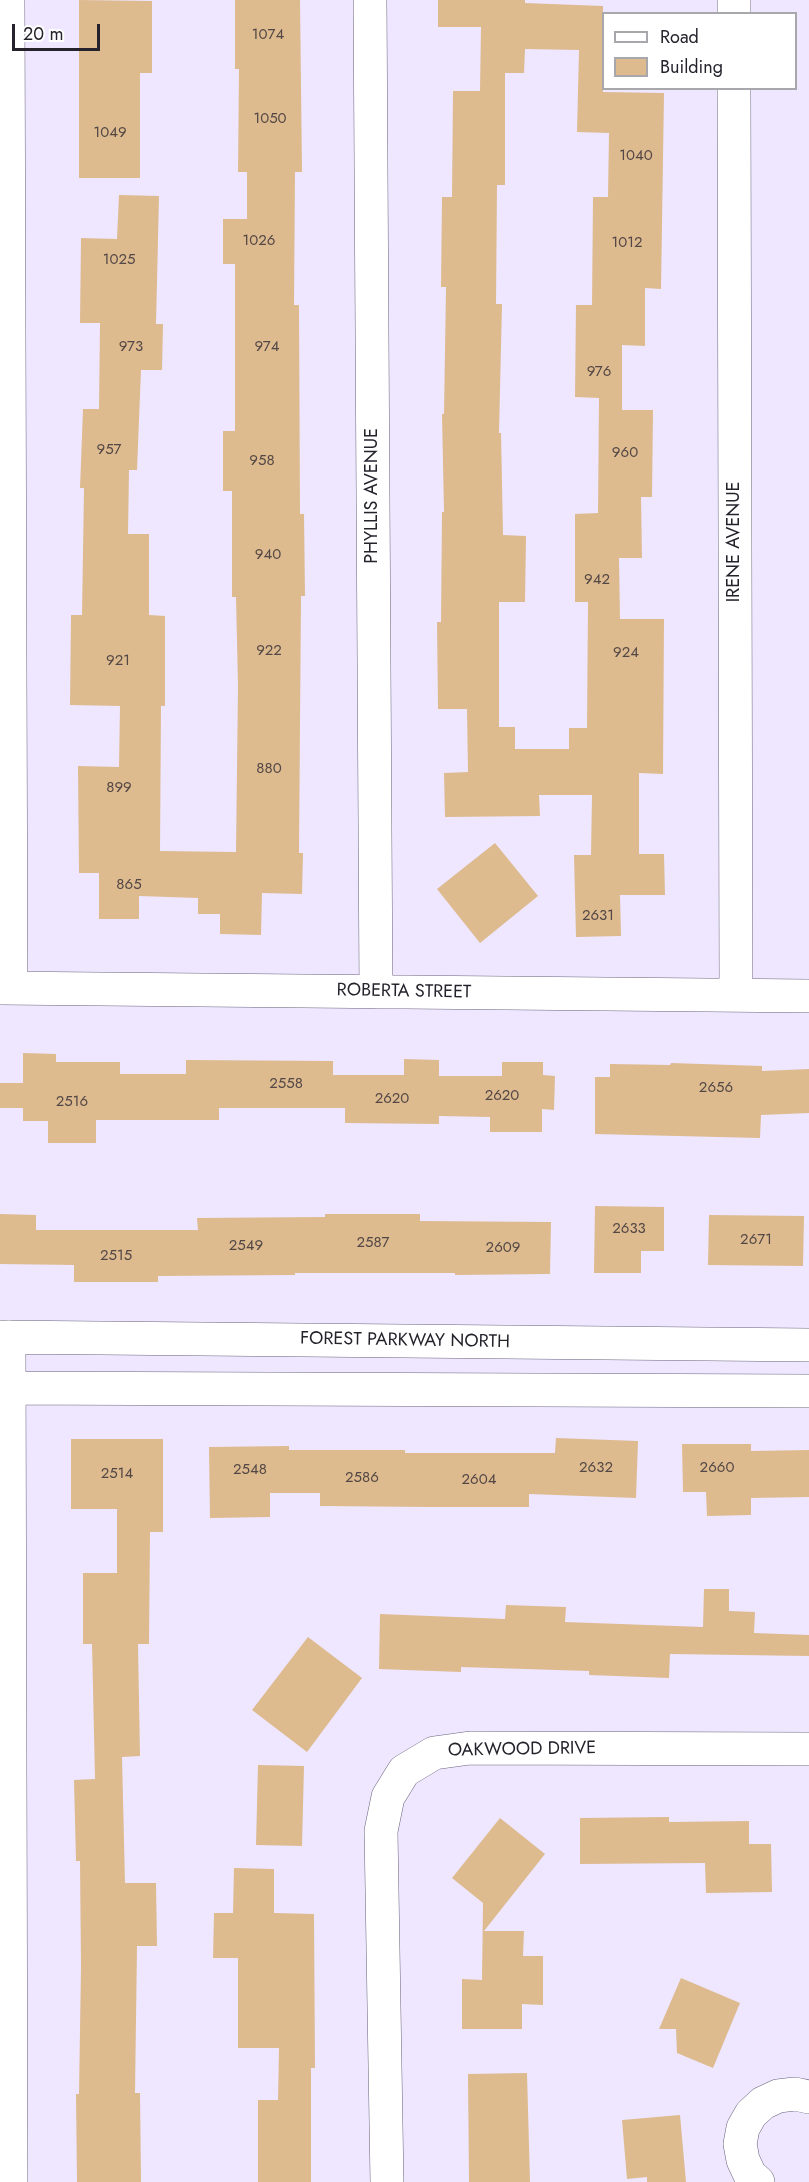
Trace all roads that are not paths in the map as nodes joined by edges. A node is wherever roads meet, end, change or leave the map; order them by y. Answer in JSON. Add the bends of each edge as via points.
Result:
{"nodes":[{"id":1,"x":8,"y":0,"type":"edge"},
{"id":2,"x":370,"y":0,"type":"edge"},
{"id":3,"x":734,"y":90,"type":"edge"},
{"id":4,"x":6,"y":988,"type":"edge"},
{"id":5,"x":376,"y":992,"type":"junction"},
{"id":6,"x":736,"y":995,"type":"junction"},
{"id":7,"x":809,"y":996,"type":"edge"},
{"id":8,"x":5,"y":1337,"type":"edge"},
{"id":9,"x":809,"y":1345,"type":"edge"},
{"id":10,"x":4,"y":1388,"type":"edge"},
{"id":11,"x":809,"y":1391,"type":"edge"},
{"id":12,"x":809,"y":1749,"type":"edge"},
{"id":13,"x":809,"y":2097,"type":"edge"},
{"id":14,"x":11,"y":2182,"type":"edge"},
{"id":15,"x":387,"y":2182,"type":"edge"},
{"id":16,"x":758,"y":2182,"type":"edge"}],
"edges":[{"from":1,"to":4,"type":"street"},
{"from":2,"to":5,"type":"street","name":"PHYLLIS AVENUE"},
{"from":3,"to":6,"type":"street","name":"IRENE AVENUE"},
{"from":4,"to":5,"type":"street","name":"ROBERTA STREET"},
{"from":5,"to":6,"type":"street","name":"ROBERTA STREET"},
{"from":6,"to":7,"type":"street","name":"ROBERTA STREET"},
{"from":8,"to":9,"type":"street","name":"FOREST PARKWAY NORTH"},
{"from":8,"to":10,"type":"street"},
{"from":10,"to":11,"type":"street"},
{"from":10,"to":14,"type":"street"},
{"from":12,"to":15,"type":"street","name":"OAKWOOD DRIVE","via":[[470,1748],[434,1753],[404,1771],[388,1797],[381,1831]]},
{"from":13,"to":16,"type":"street","via":[[778,2096],[751,2114],[740,2144],[750,2175]]}]}
